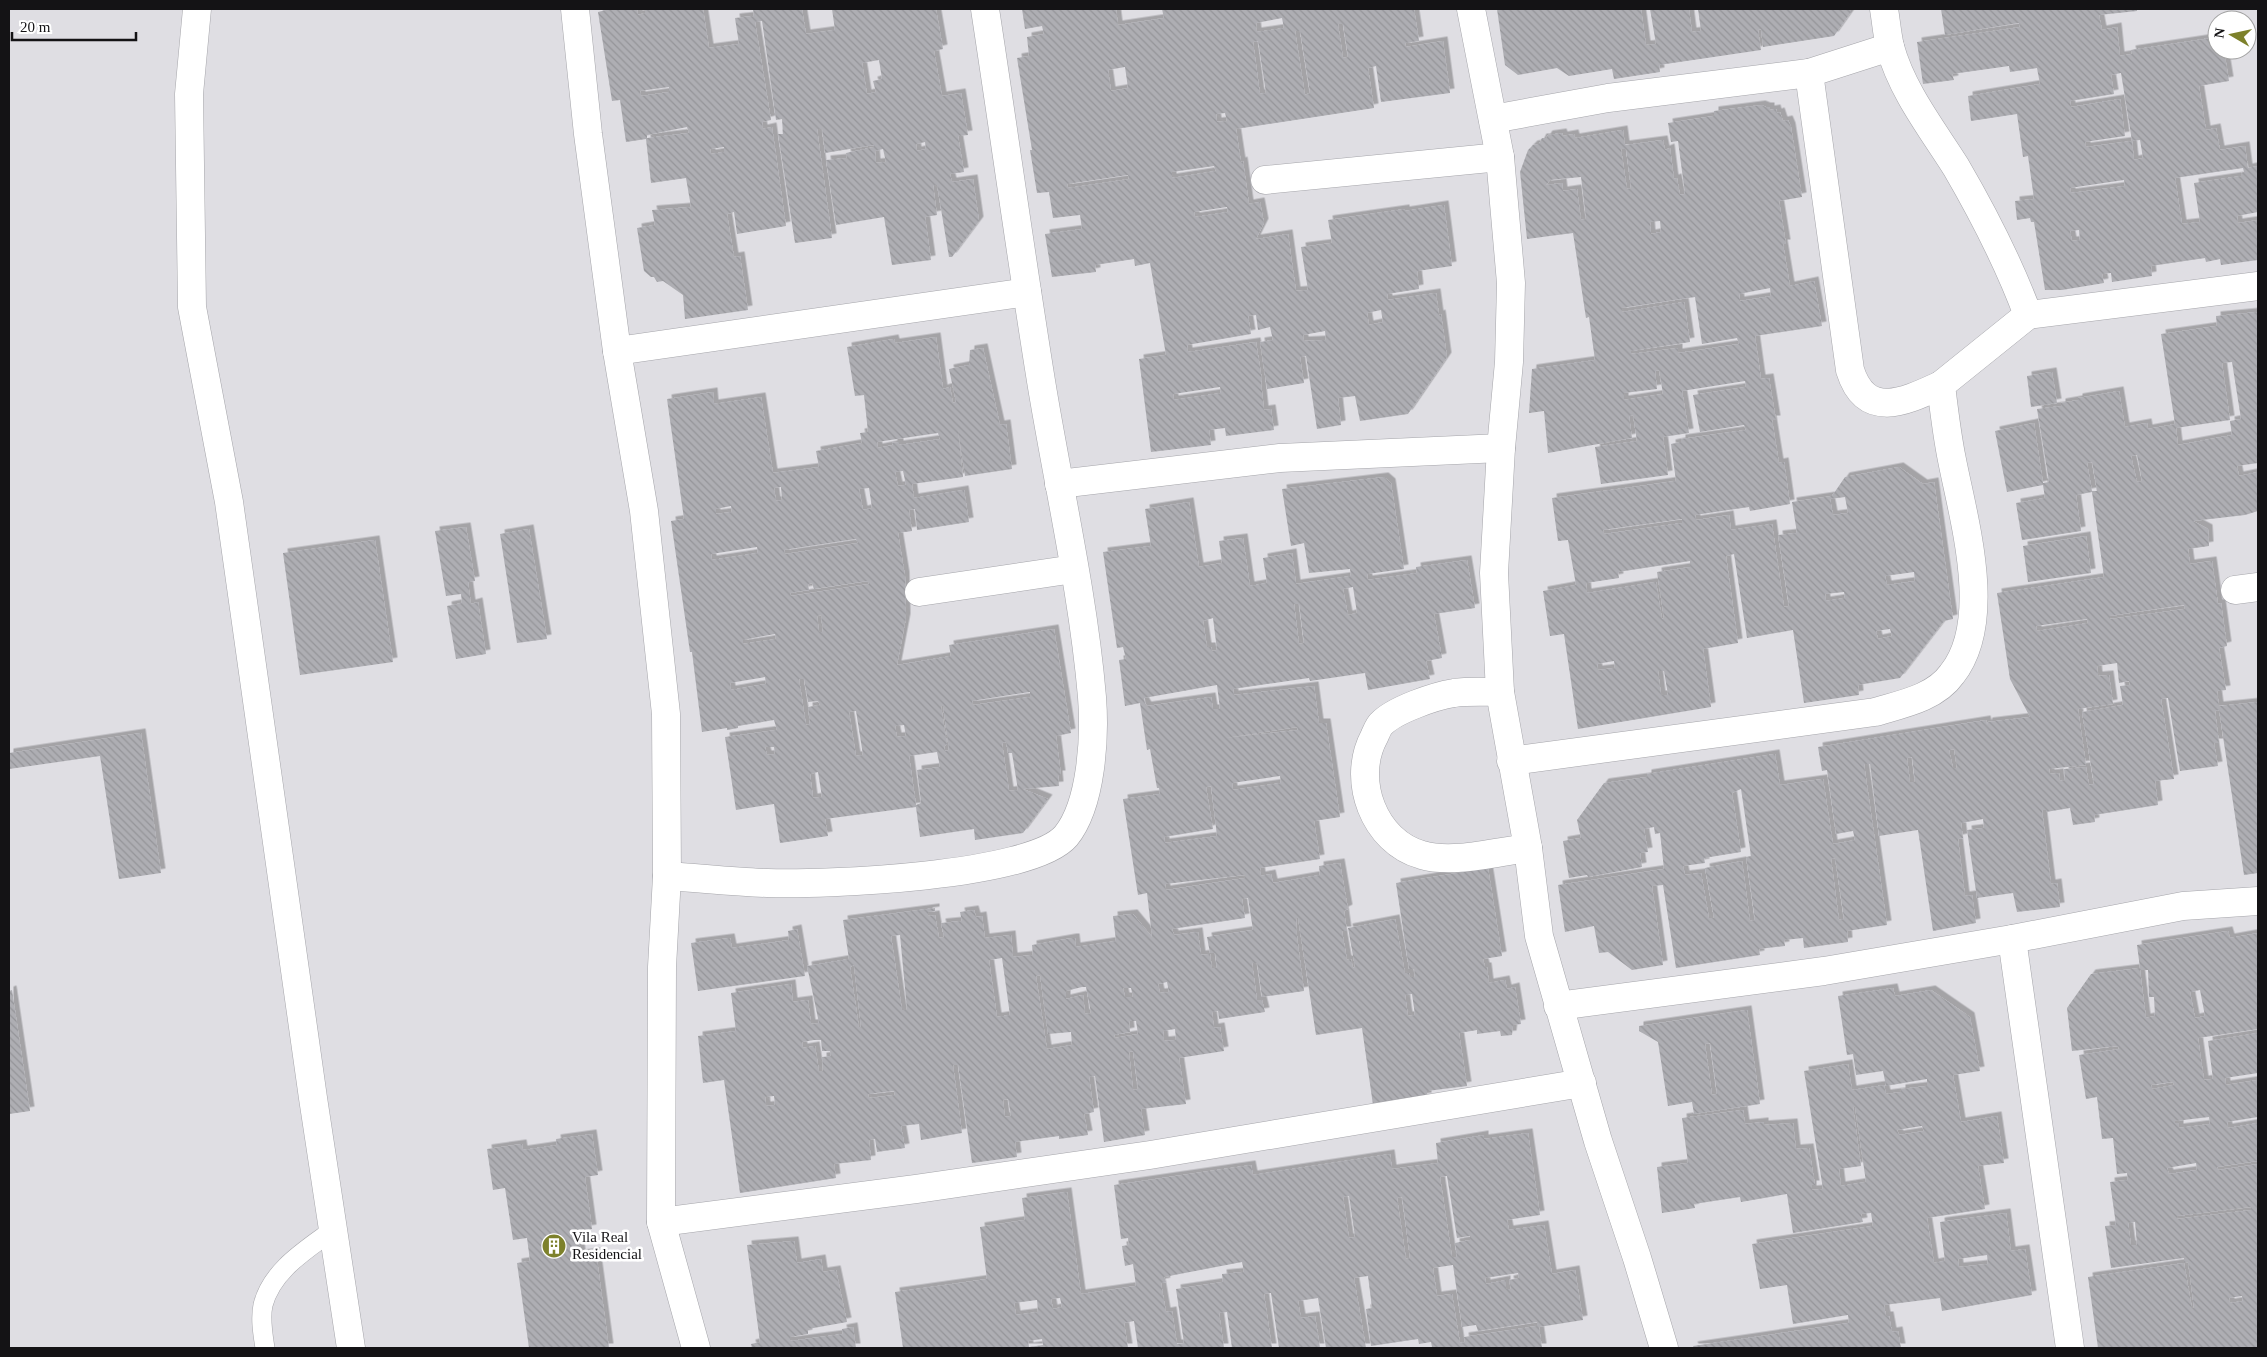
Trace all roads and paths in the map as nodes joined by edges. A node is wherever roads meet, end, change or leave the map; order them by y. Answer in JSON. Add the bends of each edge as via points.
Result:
{"nodes":[{"id":1,"x":197,"y":9,"type":"edge"},
{"id":2,"x":574,"y":9,"type":"edge"},
{"id":3,"x":985,"y":9,"type":"edge"},
{"id":4,"x":1471,"y":9,"type":"edge"},
{"id":5,"x":1884,"y":9,"type":"edge"},
{"id":6,"x":1890,"y":46,"type":"junction"},
{"id":7,"x":1809,"y":73,"type":"junction"},
{"id":8,"x":1493,"y":119,"type":"junction"},
{"id":9,"x":1500,"y":157,"type":"junction"},
{"id":10,"x":1266,"y":180,"type":"dead end"},
{"id":11,"x":2258,"y":286,"type":"edge"},
{"id":12,"x":1027,"y":292,"type":"junction"},
{"id":13,"x":2028,"y":315,"type":"junction"},
{"id":14,"x":617,"y":351,"type":"junction"},
{"id":15,"x":1941,"y":385,"type":"junction"},
{"id":16,"x":1501,"y":448,"type":"junction"},
{"id":17,"x":1059,"y":484,"type":"junction"},
{"id":18,"x":1074,"y":569,"type":"junction"},
{"id":19,"x":919,"y":592,"type":"dead end"},
{"id":20,"x":1500,"y":692,"type":"junction"},
{"id":21,"x":1511,"y":761,"type":"junction"},
{"id":22,"x":1528,"y":848,"type":"junction"},
{"id":23,"x":666,"y":876,"type":"junction"},
{"id":24,"x":2258,"y":901,"type":"edge"},
{"id":25,"x":2012,"y":939,"type":"junction"},
{"id":26,"x":1558,"y":1006,"type":"junction"},
{"id":27,"x":1582,"y":1082,"type":"junction"},
{"id":28,"x":661,"y":1222,"type":"junction"},
{"id":29,"x":333,"y":1230,"type":"junction"},
{"id":30,"x":265,"y":1348,"type":"edge"},
{"id":31,"x":351,"y":1348,"type":"edge"},
{"id":32,"x":696,"y":1348,"type":"edge"},
{"id":33,"x":1664,"y":1348,"type":"edge"},
{"id":34,"x":2070,"y":1348,"type":"edge"}],
"edges":[{"from":1,"to":29,"type":"street","via":[[189,94],[192,308],[229,502]]},
{"from":2,"to":14,"type":"street"},
{"from":3,"to":12,"type":"street"},
{"from":4,"to":8,"type":"street"},
{"from":5,"to":6,"type":"street"},
{"from":6,"to":7,"type":"street"},
{"from":6,"to":13,"type":"street","via":[[1917,107],[1956,168],[1995,239]]},
{"from":7,"to":8,"type":"street","via":[[1608,98]]},
{"from":7,"to":15,"type":"street","via":[[1854,384],[1870,398],[1891,404],[1909,400]]},
{"from":8,"to":9,"type":"street"},
{"from":9,"to":10,"type":"street"},
{"from":9,"to":16,"type":"street","via":[[1511,283],[1509,362]]},
{"from":11,"to":13,"type":"street"},
{"from":12,"to":14,"type":"street"},
{"from":12,"to":17,"type":"street"},
{"from":13,"to":15,"type":"street"},
{"from":14,"to":23,"type":"street","via":[[644,511],[666,714]]},
{"from":15,"to":21,"type":"street","via":[[1975,595],[1973,624],[1952,675],[1915,700],[1875,712]]},
{"from":16,"to":17,"type":"street","via":[[1280,458]]},
{"from":16,"to":20,"type":"street","via":[[1494,573]]},
{"from":17,"to":18,"type":"street"},
{"from":18,"to":19,"type":"street"},
{"from":18,"to":23,"type":"street","via":[[1092,698],[1092,761],[1077,815],[1066,836],[1049,849],[983,868],[902,878],[769,883]]},
{"from":20,"to":21,"type":"street"},
{"from":20,"to":22,"type":"street","via":[[1454,693],[1425,701],[1381,724],[1369,746],[1366,760],[1367,797],[1381,826],[1400,844],[1421,855],[1446,858]]},
{"from":21,"to":22,"type":"street"},
{"from":22,"to":26,"type":"street","via":[[1539,936]]},
{"from":23,"to":28,"type":"street","via":[[662,967]]},
{"from":24,"to":25,"type":"street","via":[[2182,906]]},
{"from":25,"to":26,"type":"street","via":[[1824,971]]},
{"from":25,"to":34,"type":"street"},
{"from":26,"to":27,"type":"street"},
{"from":27,"to":28,"type":"street","via":[[1141,1156]]},
{"from":27,"to":33,"type":"street"},
{"from":28,"to":32,"type":"street"},
{"from":29,"to":30,"type":"lane","via":[[280,1273],[269,1288],[263,1307]]},
{"from":29,"to":31,"type":"street"}]}
